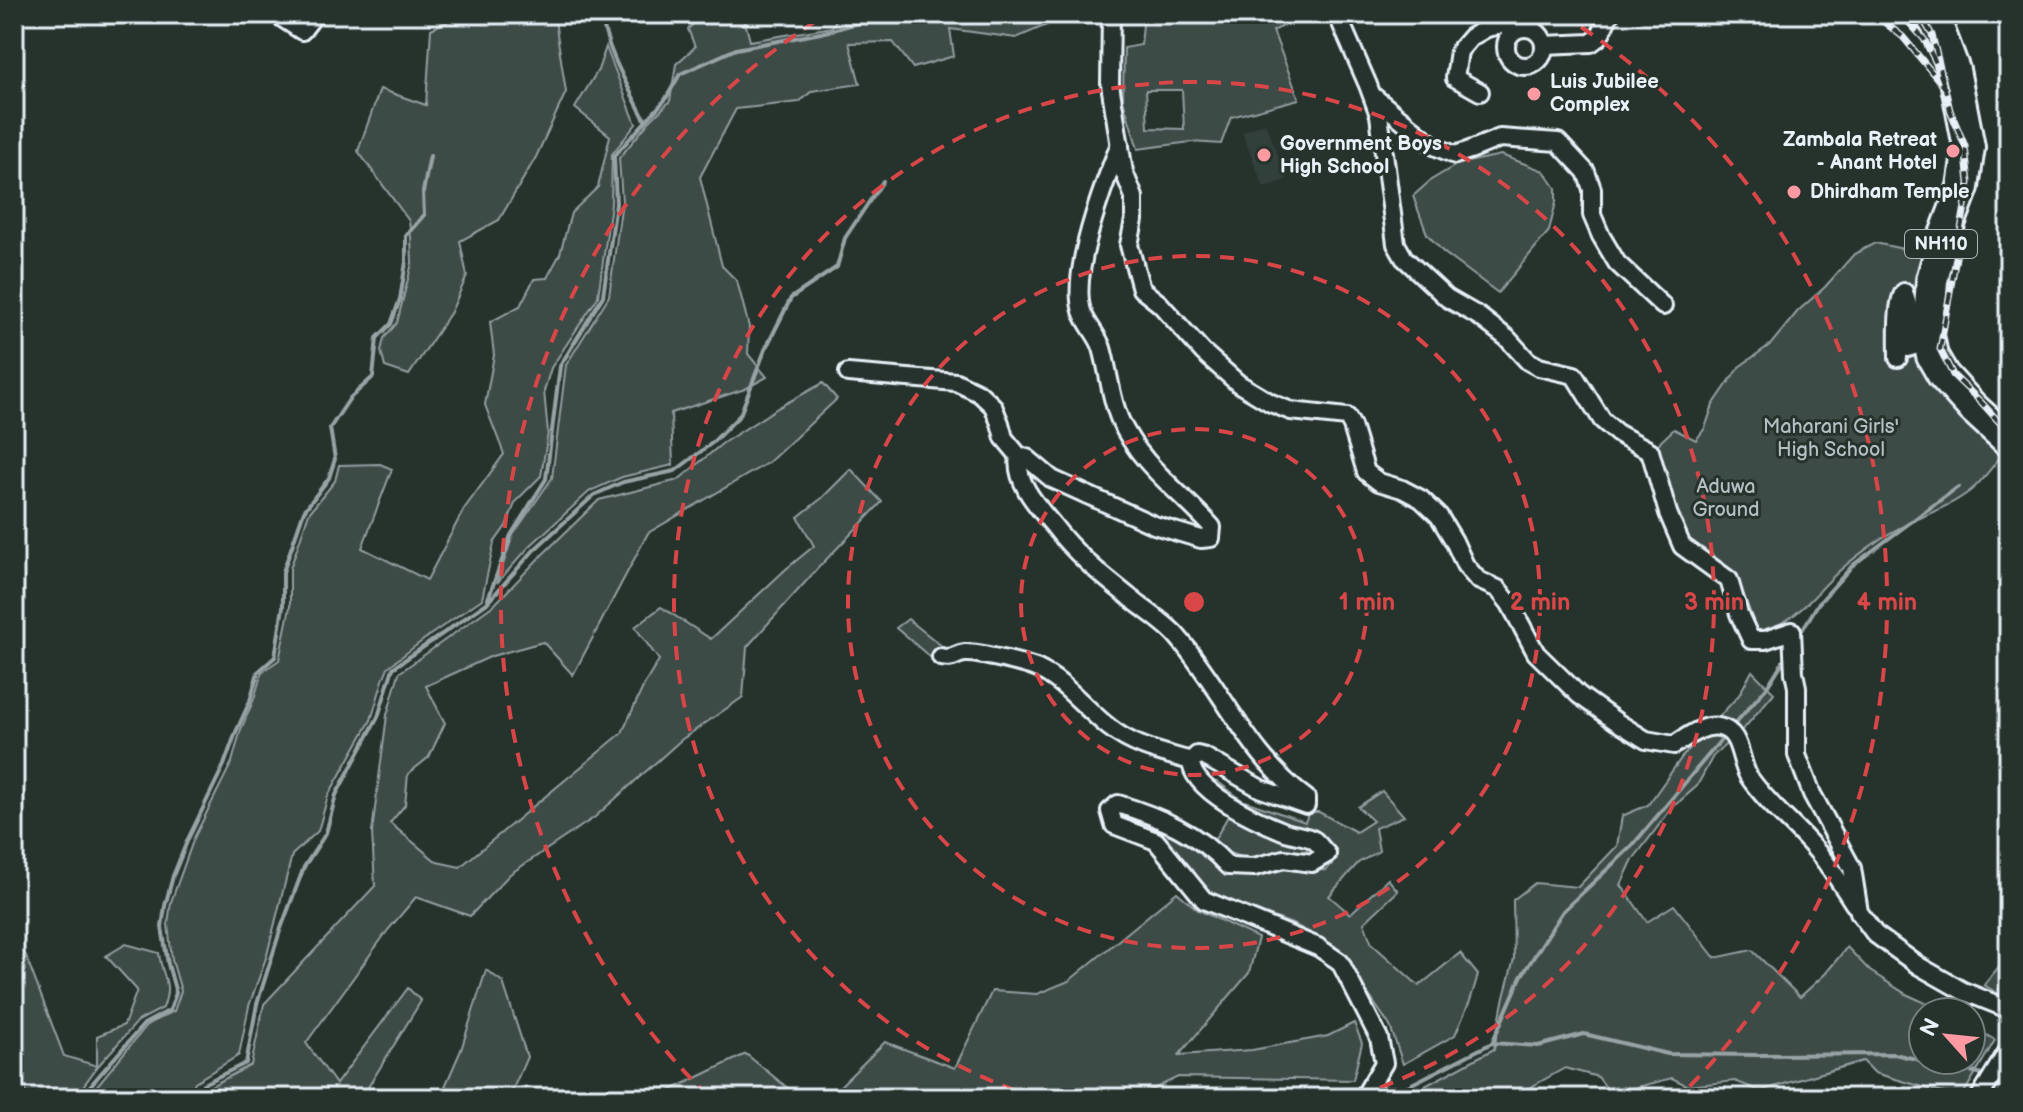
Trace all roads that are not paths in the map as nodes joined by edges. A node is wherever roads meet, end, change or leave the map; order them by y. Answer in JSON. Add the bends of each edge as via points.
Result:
{"nodes":[{"id":1,"x":276,"y":14,"type":"edge"},
{"id":2,"x":315,"y":14,"type":"edge"},
{"id":3,"x":1111,"y":14,"type":"edge"},
{"id":4,"x":1337,"y":14,"type":"edge"},
{"id":5,"x":1610,"y":14,"type":"edge"},
{"id":6,"x":1934,"y":19,"type":"edge"},
{"id":7,"x":1518,"y":29,"type":"junction"},
{"id":8,"x":1544,"y":45,"type":"junction"},
{"id":9,"x":1480,"y":92,"type":"dead end"},
{"id":10,"x":1372,"y":95,"type":"junction"},
{"id":11,"x":1120,"y":144,"type":"junction"},
{"id":12,"x":1943,"y":240,"type":"junction"},
{"id":13,"x":1663,"y":306,"type":"dead end"},
{"id":14,"x":1898,"y":358,"type":"dead end"},
{"id":15,"x":848,"y":373,"type":"dead end"},
{"id":16,"x":2009,"y":441,"type":"edge"},
{"id":17,"x":1019,"y":456,"type":"junction"},
{"id":18,"x":941,"y":657,"type":"dead end"},
{"id":19,"x":1191,"y":761,"type":"junction"},
{"id":20,"x":1859,"y":912,"type":"junction"},
{"id":21,"x":2009,"y":1014,"type":"edge"},
{"id":22,"x":2009,"y":1049,"type":"edge"},
{"id":23,"x":1363,"y":1098,"type":"edge"},
{"id":24,"x":1979,"y":1098,"type":"edge"}],
"edges":[{"from":1,"to":2,"type":"street","via":[[302,31]]},
{"from":3,"to":11,"type":"street","via":[[1110,84]]},
{"from":4,"to":10,"type":"street"},
{"from":5,"to":8,"type":"street","via":[[1591,43]]},
{"from":6,"to":12,"type":"highway","number":"NH110","via":[[1954,70],[1969,147],[1963,187]]},
{"from":7,"to":8,"type":"street","via":[[1540,34]]},
{"from":7,"to":8,"type":"street","via":[[1509,37],[1510,60],[1532,65]]},
{"from":7,"to":9,"type":"street","via":[[1505,24],[1487,28],[1459,51],[1455,78]]},
{"from":10,"to":13,"type":"street","via":[[1434,146],[1455,155],[1500,138],[1558,142],[1586,172],[1592,215],[1617,263]]},
{"from":10,"to":20,"type":"street","via":[[1396,244],[1404,258],[1447,298],[1507,338],[1528,361],[1574,375],[1602,420],[1650,451],[1682,546],[1729,580],[1751,640],[1792,631],[1797,755],[1852,868]]},
{"from":11,"to":17,"type":"street","via":[[1088,238],[1081,310],[1101,345],[1121,421],[1157,474],[1212,527],[1211,538],[1154,525],[1052,479]]},
{"from":11,"to":20,"type":"street","via":[[1134,197],[1129,245],[1141,289],[1239,384],[1291,411],[1347,417],[1366,472],[1421,499],[1439,516],[1465,565],[1478,580],[1498,589],[1536,653],[1579,695],[1646,740],[1674,745],[1698,730],[1726,731],[1761,793],[1815,849]]},
{"from":12,"to":14,"type":"street","via":[[1931,261],[1917,345],[1908,348],[1909,305],[1904,292],[1900,296]]},
{"from":12,"to":16,"type":"highway","number":"NH110","via":[[1932,280],[1932,356],[1943,375]]},
{"from":15,"to":17,"type":"street","via":[[956,382],[979,393],[993,406],[1004,438]]},
{"from":17,"to":19,"type":"street","via":[[1024,485],[1064,540],[1174,633],[1237,723],[1306,798],[1306,805],[1261,789],[1205,757],[1197,755]]},
{"from":18,"to":19,"type":"street","via":[[963,653],[1039,669],[1111,729],[1140,746]]},
{"from":19,"to":23,"type":"street","via":[[1194,775],[1221,800],[1274,828],[1313,840],[1327,854],[1312,863],[1284,859],[1254,867],[1228,866],[1180,827],[1142,812],[1118,804],[1110,811],[1114,825],[1156,841],[1204,900],[1318,947],[1340,962],[1379,1038],[1384,1063]]},
{"from":20,"to":21,"type":"street","via":[[1875,934],[1919,966]]},
{"from":22,"to":24,"type":"street"}]}
